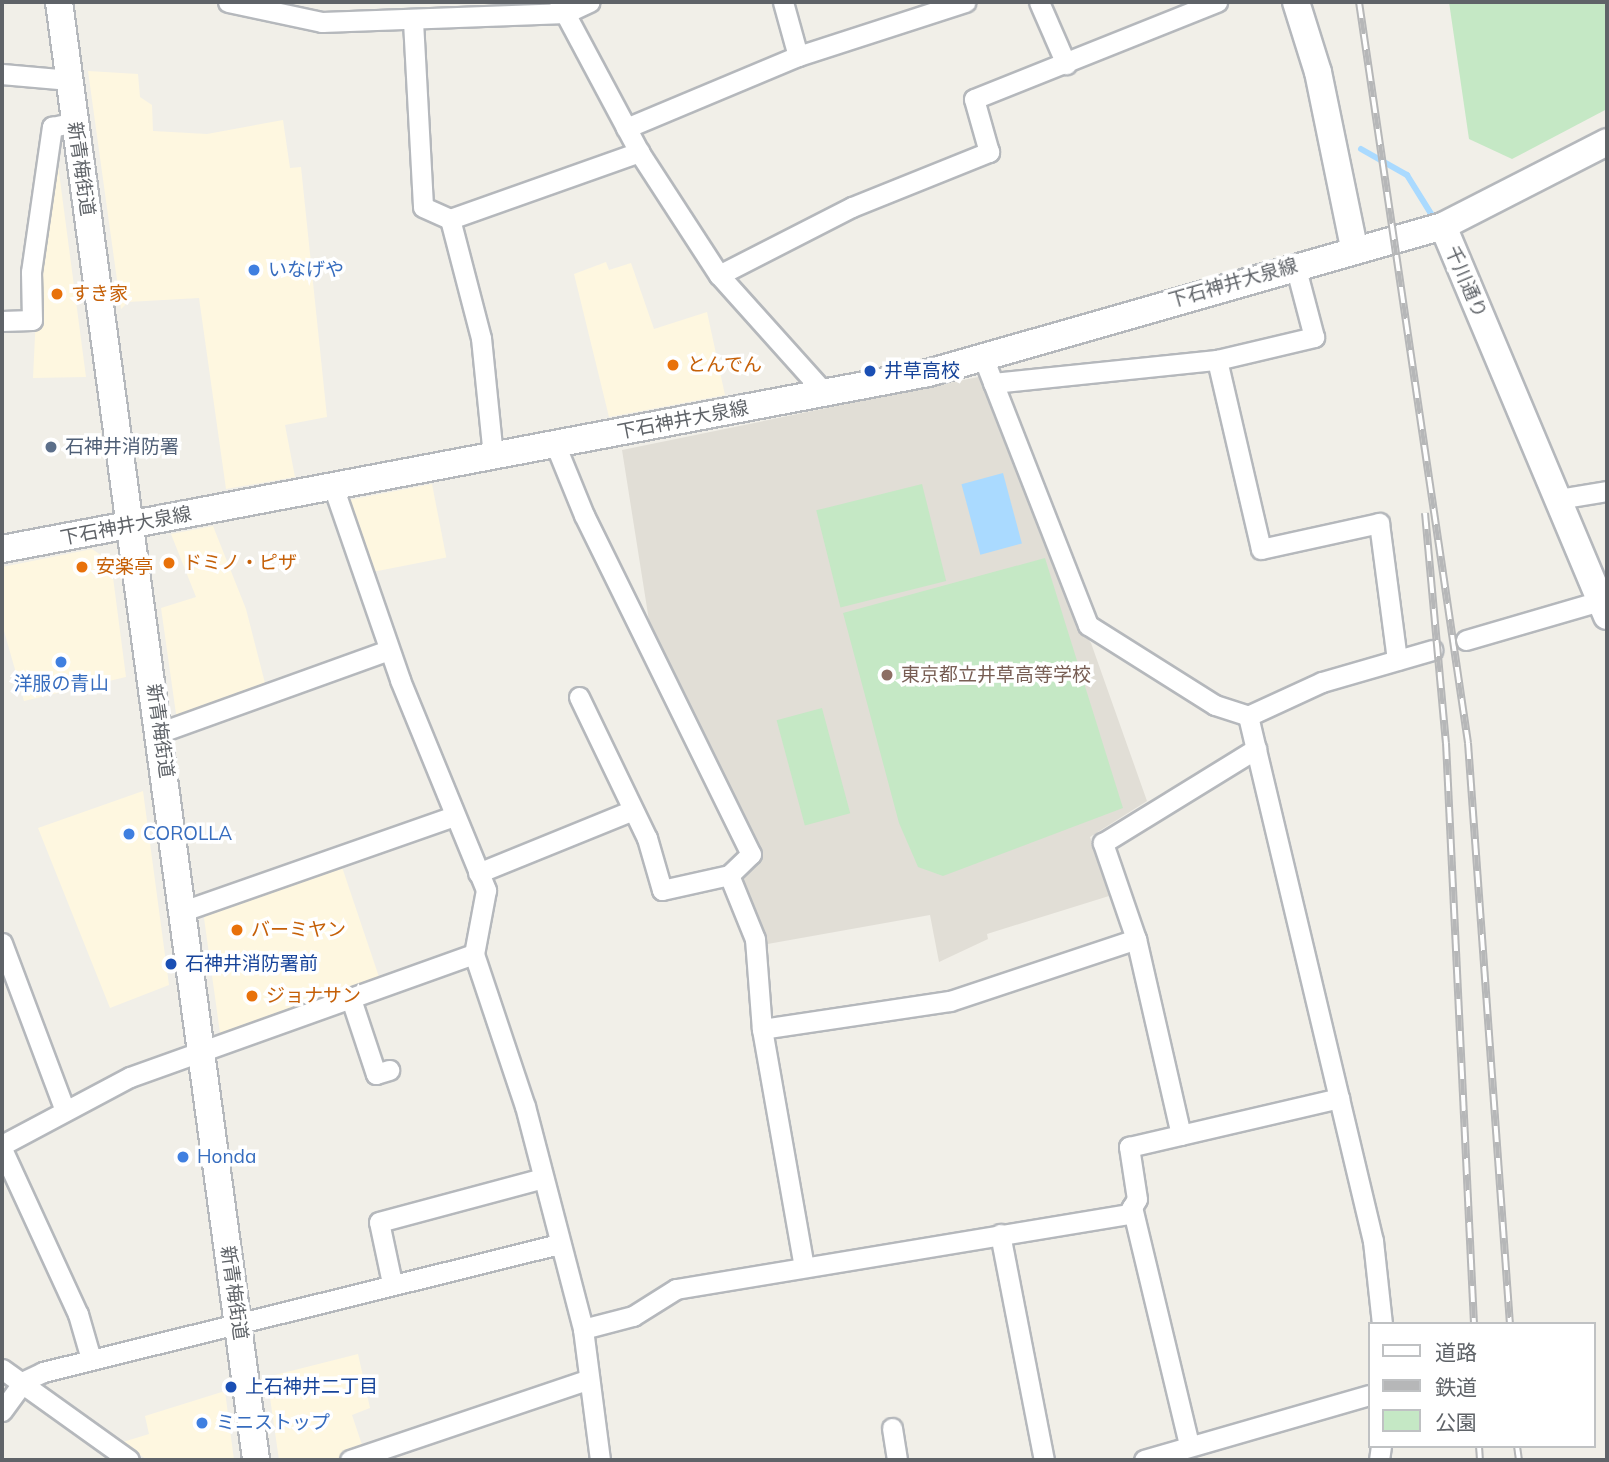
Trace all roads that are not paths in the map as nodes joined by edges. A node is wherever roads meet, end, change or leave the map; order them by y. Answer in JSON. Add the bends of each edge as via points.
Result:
{"nodes":[{"id":1,"x":228,"y":2,"type":"edge"},
{"id":2,"x":590,"y":2,"type":"edge"},
{"id":3,"x":783,"y":2,"type":"edge"},
{"id":4,"x":965,"y":2,"type":"edge"},
{"id":5,"x":1039,"y":2,"type":"edge"},
{"id":6,"x":1217,"y":2,"type":"edge"},
{"id":7,"x":1296,"y":2,"type":"edge"},
{"id":8,"x":62,"y":3,"type":"edge"},
{"id":9,"x":563,"y":7,"type":"edge"},
{"id":10,"x":413,"y":22,"type":"junction"},
{"id":11,"x":797,"y":56,"type":"junction"},
{"id":12,"x":1066,"y":64,"type":"junction"},
{"id":13,"x":2,"y":74,"type":"edge"},
{"id":14,"x":69,"y":80,"type":"junction"},
{"id":15,"x":75,"y":122,"type":"junction"},
{"id":16,"x":626,"y":128,"type":"junction"},
{"id":17,"x":1607,"y":142,"type":"edge"},
{"id":18,"x":639,"y":152,"type":"junction"},
{"id":19,"x":450,"y":219,"type":"junction"},
{"id":20,"x":1443,"y":226,"type":"junction"},
{"id":21,"x":1354,"y":247,"type":"junction"},
{"id":22,"x":1295,"y":265,"type":"junction"},
{"id":23,"x":719,"y":275,"type":"junction"},
{"id":24,"x":2,"y":321,"type":"edge"},
{"id":25,"x":983,"y":357,"type":"junction"},
{"id":26,"x":1217,"y":360,"type":"junction"},
{"id":27,"x":993,"y":383,"type":"junction"},
{"id":28,"x":825,"y":393,"type":"junction"},
{"id":29,"x":555,"y":444,"type":"junction"},
{"id":30,"x":493,"y":457,"type":"junction"},
{"id":31,"x":333,"y":486,"type":"junction"},
{"id":32,"x":1607,"y":491,"type":"edge"},
{"id":33,"x":1558,"y":499,"type":"junction"},
{"id":34,"x":131,"y":526,"type":"junction"},
{"id":35,"x":2,"y":549,"type":"edge"},
{"id":36,"x":1605,"y":605,"type":"edge"},
{"id":37,"x":1466,"y":640,"type":"dead end"},
{"id":38,"x":389,"y":650,"type":"junction"},
{"id":39,"x":1432,"y":650,"type":"dead end"},
{"id":40,"x":1397,"y":660,"type":"junction"},
{"id":41,"x":579,"y":697,"type":"dead end"},
{"id":42,"x":1248,"y":716,"type":"junction"},
{"id":43,"x":161,"y":732,"type":"junction"},
{"id":44,"x":1256,"y":749,"type":"junction"},
{"id":45,"x":633,"y":810,"type":"junction"},
{"id":46,"x":455,"y":816,"type":"junction"},
{"id":47,"x":478,"y":873,"type":"junction"},
{"id":48,"x":729,"y":875,"type":"junction"},
{"id":49,"x":183,"y":911,"type":"junction"},
{"id":50,"x":1136,"y":939,"type":"junction"},
{"id":51,"x":2,"y":943,"type":"edge"},
{"id":52,"x":474,"y":954,"type":"junction"},
{"id":53,"x":351,"y":999,"type":"junction"},
{"id":54,"x":762,"y":1029,"type":"junction"},
{"id":55,"x":202,"y":1050,"type":"junction"},
{"id":56,"x":389,"y":1070,"type":"dead end"},
{"id":57,"x":1339,"y":1098,"type":"junction"},
{"id":58,"x":65,"y":1111,"type":"junction"},
{"id":59,"x":1181,"y":1135,"type":"junction"},
{"id":60,"x":2,"y":1147,"type":"edge"},
{"id":61,"x":543,"y":1178,"type":"junction"},
{"id":62,"x":1132,"y":1207,"type":"junction"},
{"id":63,"x":1000,"y":1234,"type":"junction"},
{"id":64,"x":559,"y":1244,"type":"junction"},
{"id":65,"x":804,"y":1266,"type":"junction"},
{"id":66,"x":392,"y":1283,"type":"junction"},
{"id":67,"x":238,"y":1322,"type":"junction"},
{"id":68,"x":1381,"y":1322,"type":"edge"},
{"id":69,"x":583,"y":1329,"type":"junction"},
{"id":70,"x":91,"y":1359,"type":"junction"},
{"id":71,"x":2,"y":1369,"type":"edge"},
{"id":72,"x":589,"y":1378,"type":"junction"},
{"id":73,"x":24,"y":1381,"type":"junction"},
{"id":74,"x":1368,"y":1395,"type":"edge"},
{"id":75,"x":2,"y":1410,"type":"edge"},
{"id":76,"x":892,"y":1428,"type":"dead end"},
{"id":77,"x":1189,"y":1445,"type":"junction"},
{"id":78,"x":129,"y":1460,"type":"edge"},
{"id":79,"x":256,"y":1460,"type":"edge"},
{"id":80,"x":350,"y":1460,"type":"edge"},
{"id":81,"x":600,"y":1460,"type":"edge"},
{"id":82,"x":897,"y":1460,"type":"edge"},
{"id":83,"x":1044,"y":1460,"type":"edge"},
{"id":84,"x":1144,"y":1460,"type":"edge"}],
"edges":[{"from":1,"to":10,"type":"street","via":[[322,22]]},
{"from":2,"to":9,"type":"street"},
{"from":3,"to":11,"type":"street"},
{"from":4,"to":11,"type":"street"},
{"from":5,"to":12,"type":"street"},
{"from":6,"to":12,"type":"street"},
{"from":7,"to":21,"type":"main road","via":[[1318,72]]},
{"from":8,"to":14,"type":"main road","name":"新青梅街道"},
{"from":9,"to":10,"type":"street"},
{"from":9,"to":16,"type":"street"},
{"from":10,"to":19,"type":"street","via":[[423,208]]},
{"from":11,"to":16,"type":"street"},
{"from":12,"to":23,"type":"street","via":[[974,99],[989,152],[852,207]]},
{"from":13,"to":14,"type":"street"},
{"from":14,"to":15,"type":"main road","name":"新青梅街道"},
{"from":15,"to":24,"type":"street","via":[[52,127],[32,272],[32,320]]},
{"from":15,"to":34,"type":"main road","name":"新青梅街道"},
{"from":16,"to":18,"type":"street"},
{"from":17,"to":20,"type":"main road"},
{"from":18,"to":19,"type":"street"},
{"from":18,"to":23,"type":"street"},
{"from":19,"to":30,"type":"street","via":[[481,338]]},
{"from":20,"to":21,"type":"main road","name":"千川通り"},
{"from":20,"to":33,"type":"main road","name":"千川通り"},
{"from":21,"to":22,"type":"main road","name":"下石神井大泉線"},
{"from":22,"to":25,"type":"main road","name":"下石神井大泉線"},
{"from":22,"to":26,"type":"street","via":[[1314,338]]},
{"from":23,"to":28,"type":"street"},
{"from":25,"to":27,"type":"street"},
{"from":25,"to":28,"type":"main road","name":"下石神井大泉線"},
{"from":26,"to":27,"type":"street"},
{"from":26,"to":40,"type":"street","via":[[1261,549],[1379,523]]},
{"from":27,"to":42,"type":"street","via":[[1088,625],[1193,692]]},
{"from":28,"to":29,"type":"main road","name":"下石神井大泉線"},
{"from":29,"to":30,"type":"main road","name":"下石神井大泉線"},
{"from":29,"to":48,"type":"street","via":[[584,514],[751,854]]},
{"from":30,"to":31,"type":"main road","name":"下石神井大泉線"},
{"from":31,"to":34,"type":"main road","name":"下石神井大泉線"},
{"from":31,"to":38,"type":"street"},
{"from":32,"to":33,"type":"street"},
{"from":33,"to":36,"type":"main road","name":"千川通り"},
{"from":34,"to":35,"type":"main road","name":"下石神井大泉線"},
{"from":34,"to":43,"type":"main road","name":"新青梅街道"},
{"from":36,"to":37,"type":"street"},
{"from":38,"to":43,"type":"street"},
{"from":38,"to":46,"type":"street"},
{"from":39,"to":40,"type":"street"},
{"from":40,"to":42,"type":"street","via":[[1322,682]]},
{"from":41,"to":45,"type":"street"},
{"from":42,"to":44,"type":"street"},
{"from":43,"to":49,"type":"main road","name":"新青梅街道"},
{"from":44,"to":50,"type":"street","via":[[1103,843]]},
{"from":44,"to":57,"type":"street"},
{"from":45,"to":47,"type":"street"},
{"from":45,"to":48,"type":"street","via":[[662,890]]},
{"from":46,"to":47,"type":"street"},
{"from":46,"to":49,"type":"street"},
{"from":47,"to":52,"type":"street","via":[[486,890]]},
{"from":48,"to":54,"type":"street","via":[[754,939]]},
{"from":49,"to":55,"type":"main road","name":"新青梅街道"},
{"from":50,"to":54,"type":"street","via":[[950,1001]]},
{"from":50,"to":59,"type":"street"},
{"from":51,"to":58,"type":"street"},
{"from":52,"to":53,"type":"street"},
{"from":52,"to":61,"type":"street"},
{"from":53,"to":55,"type":"street"},
{"from":53,"to":56,"type":"street","via":[[376,1074]]},
{"from":54,"to":65,"type":"street"},
{"from":55,"to":58,"type":"street","via":[[130,1077]]},
{"from":55,"to":67,"type":"main road","name":"新青梅街道"},
{"from":57,"to":59,"type":"street"},
{"from":57,"to":68,"type":"street","via":[[1373,1241]]},
{"from":58,"to":60,"type":"street"},
{"from":59,"to":62,"type":"street","via":[[1129,1147],[1137,1199]]},
{"from":60,"to":70,"type":"street","via":[[78,1314]]},
{"from":61,"to":64,"type":"street"},
{"from":61,"to":66,"type":"street","via":[[379,1222]]},
{"from":62,"to":63,"type":"street","via":[[1128,1214]]},
{"from":62,"to":77,"type":"street"},
{"from":63,"to":65,"type":"street"},
{"from":63,"to":83,"type":"street"},
{"from":64,"to":66,"type":"street"},
{"from":64,"to":69,"type":"street"},
{"from":65,"to":69,"type":"street","via":[[676,1289],[633,1316]]},
{"from":66,"to":67,"type":"street"},
{"from":67,"to":70,"type":"street"},
{"from":67,"to":79,"type":"main road","name":"新青梅街道"},
{"from":69,"to":72,"type":"street"},
{"from":70,"to":73,"type":"street"},
{"from":71,"to":73,"type":"street"},
{"from":72,"to":80,"type":"street"},
{"from":72,"to":81,"type":"street"},
{"from":73,"to":75,"type":"street"},
{"from":73,"to":78,"type":"street"},
{"from":74,"to":77,"type":"street"},
{"from":76,"to":82,"type":"street"},
{"from":77,"to":84,"type":"street"}]}
